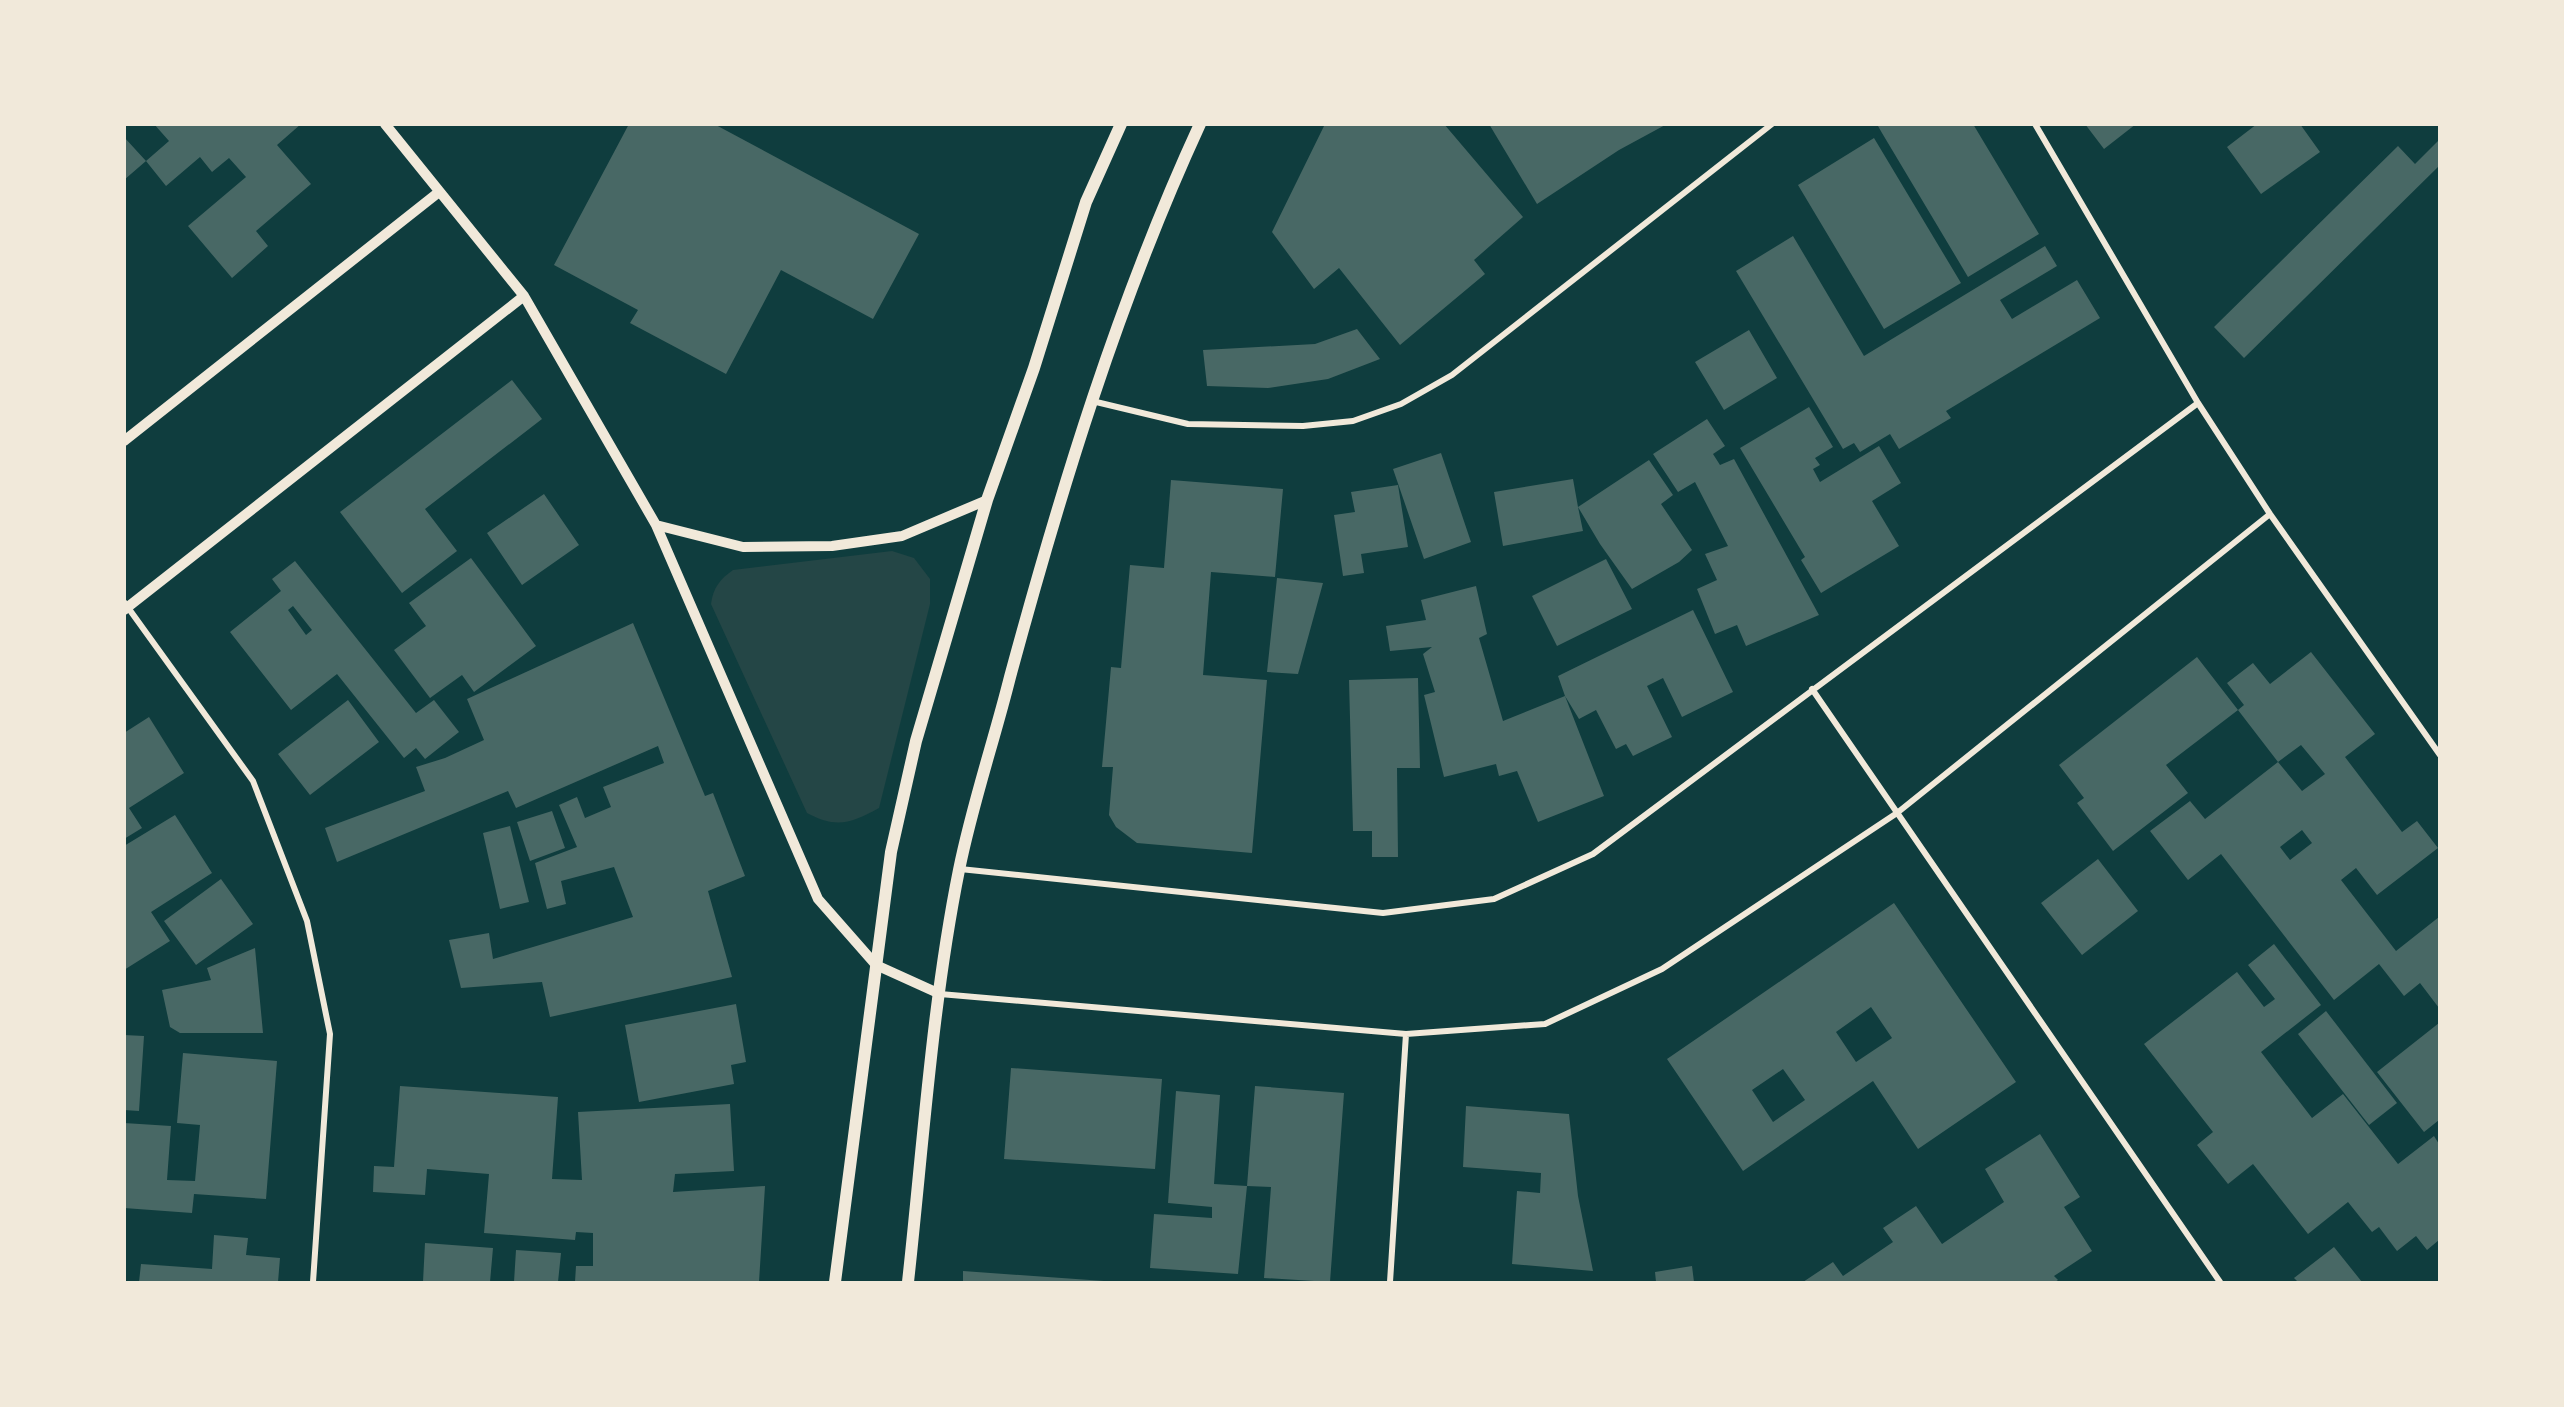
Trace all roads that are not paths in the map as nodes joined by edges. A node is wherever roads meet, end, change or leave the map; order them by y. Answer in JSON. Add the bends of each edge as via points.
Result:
{"nodes":[{"id":1,"x":385,"y":124,"type":"edge"},
{"id":2,"x":1121,"y":124,"type":"edge"},
{"id":3,"x":1200,"y":124,"type":"edge"},
{"id":4,"x":1772,"y":124,"type":"edge"},
{"id":5,"x":2035,"y":124,"type":"edge"},
{"id":6,"x":439,"y":192,"type":"junction"},
{"id":7,"x":524,"y":296,"type":"junction"},
{"id":8,"x":1092,"y":401,"type":"junction"},
{"id":9,"x":2198,"y":403,"type":"junction"},
{"id":10,"x":124,"y":441,"type":"edge"},
{"id":11,"x":987,"y":500,"type":"junction"},
{"id":12,"x":2270,"y":514,"type":"junction"},
{"id":13,"x":656,"y":525,"type":"junction"},
{"id":14,"x":126,"y":606,"type":"edge"},
{"id":15,"x":1812,"y":689,"type":"junction"},
{"id":16,"x":2439,"y":755,"type":"edge"},
{"id":17,"x":1897,"y":813,"type":"junction"},
{"id":18,"x":960,"y":868,"type":"junction"},
{"id":19,"x":876,"y":965,"type":"junction"},
{"id":20,"x":940,"y":994,"type":"junction"},
{"id":21,"x":1406,"y":1034,"type":"junction"},
{"id":22,"x":313,"y":1282,"type":"edge"},
{"id":23,"x":836,"y":1282,"type":"edge"},
{"id":24,"x":908,"y":1282,"type":"edge"},
{"id":25,"x":1390,"y":1282,"type":"edge"},
{"id":26,"x":2220,"y":1282,"type":"edge"}],
"edges":[{"from":1,"to":6,"type":"street"},
{"from":2,"to":11,"type":"main road","via":[[1086,202]]},
{"from":3,"to":8,"type":"main road","via":[[1167,195]]},
{"from":4,"to":8,"type":"street","via":[[1452,375],[1401,404],[1353,421],[1303,426],[1188,424]]},
{"from":5,"to":9,"type":"street"},
{"from":6,"to":7,"type":"street"},
{"from":6,"to":10,"type":"street"},
{"from":7,"to":13,"type":"street"},
{"from":7,"to":14,"type":"street"},
{"from":8,"to":18,"type":"main road","via":[[1055,514]]},
{"from":9,"to":12,"type":"street"},
{"from":9,"to":15,"type":"street"},
{"from":11,"to":13,"type":"street","via":[[902,536],[832,546],[743,547]]},
{"from":11,"to":19,"type":"main road","via":[[916,741],[891,852]]},
{"from":12,"to":16,"type":"street"},
{"from":12,"to":17,"type":"street"},
{"from":13,"to":19,"type":"street","via":[[818,899]]},
{"from":14,"to":22,"type":"street","via":[[253,781],[308,921],[330,1034]]},
{"from":15,"to":17,"type":"street"},
{"from":15,"to":18,"type":"street","via":[[1593,854],[1494,899],[1383,914]]},
{"from":17,"to":21,"type":"street","via":[[1662,969],[1545,1024]]},
{"from":17,"to":26,"type":"street"},
{"from":18,"to":20,"type":"main road"},
{"from":19,"to":20,"type":"street"},
{"from":19,"to":23,"type":"main road"},
{"from":20,"to":21,"type":"street"},
{"from":20,"to":24,"type":"main road"},
{"from":21,"to":25,"type":"street"}]}
